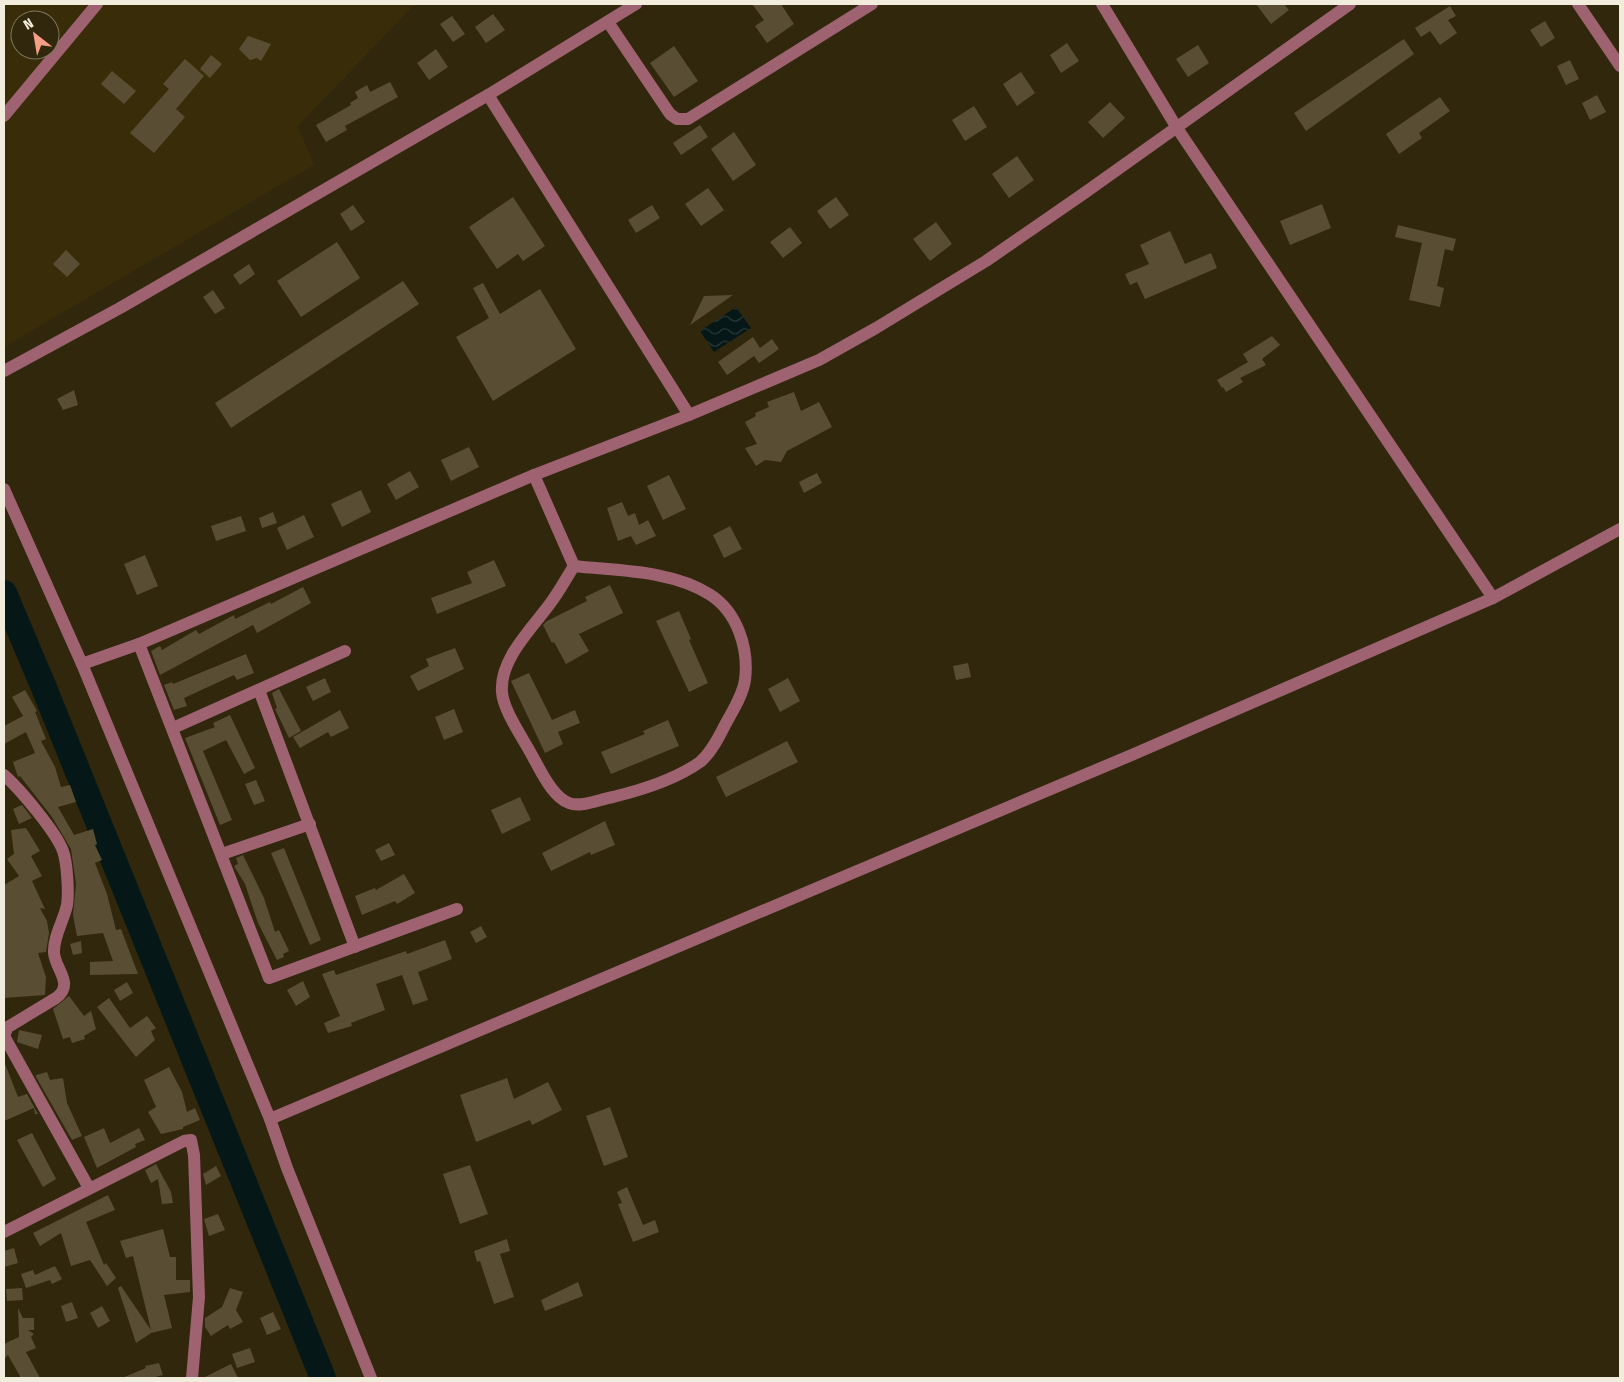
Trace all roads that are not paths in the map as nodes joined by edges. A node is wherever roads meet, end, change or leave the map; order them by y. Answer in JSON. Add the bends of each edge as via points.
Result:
{"nodes":[{"id":1,"x":97,"y":4,"type":"edge"},
{"id":2,"x":636,"y":4,"type":"edge"},
{"id":3,"x":872,"y":4,"type":"edge"},
{"id":4,"x":1102,"y":4,"type":"edge"},
{"id":5,"x":1350,"y":4,"type":"edge"},
{"id":6,"x":1578,"y":4,"type":"edge"},
{"id":7,"x":608,"y":22,"type":"junction"},
{"id":8,"x":1620,"y":66,"type":"edge"},
{"id":9,"x":488,"y":95,"type":"junction"},
{"id":10,"x":4,"y":116,"type":"edge"},
{"id":11,"x":1177,"y":128,"type":"junction"},
{"id":12,"x":4,"y":371,"type":"edge"},
{"id":13,"x":689,"y":415,"type":"junction"},
{"id":14,"x":534,"y":475,"type":"junction"},
{"id":15,"x":4,"y":489,"type":"edge"},
{"id":16,"x":1619,"y":528,"type":"edge"},
{"id":17,"x":574,"y":566,"type":"junction"},
{"id":18,"x":1493,"y":598,"type":"junction"},
{"id":19,"x":140,"y":644,"type":"junction"},
{"id":20,"x":345,"y":651,"type":"dead end"},
{"id":21,"x":82,"y":664,"type":"junction"},
{"id":22,"x":259,"y":690,"type":"junction"},
{"id":23,"x":173,"y":728,"type":"junction"},
{"id":24,"x":4,"y":775,"type":"edge"},
{"id":25,"x":310,"y":824,"type":"junction"},
{"id":26,"x":222,"y":854,"type":"junction"},
{"id":27,"x":457,"y":910,"type":"dead end"},
{"id":28,"x":355,"y":947,"type":"junction"},
{"id":29,"x":4,"y":1035,"type":"edge"},
{"id":30,"x":270,"y":1119,"type":"junction"},
{"id":31,"x":89,"y":1188,"type":"junction"},
{"id":32,"x":4,"y":1232,"type":"edge"},
{"id":33,"x":192,"y":1378,"type":"edge"},
{"id":34,"x":372,"y":1378,"type":"edge"}],
"edges":[{"from":1,"to":10,"type":"street"},
{"from":2,"to":7,"type":"street"},
{"from":3,"to":7,"type":"street","via":[[688,119],[677,119],[670,114]]},
{"from":4,"to":11,"type":"street"},
{"from":5,"to":11,"type":"street"},
{"from":6,"to":8,"type":"street"},
{"from":7,"to":9,"type":"street"},
{"from":9,"to":12,"type":"street","via":[[120,308]]},
{"from":9,"to":13,"type":"street"},
{"from":11,"to":13,"type":"street","via":[[986,261],[876,328],[819,360]]},
{"from":11,"to":18,"type":"street"},
{"from":13,"to":14,"type":"street"},
{"from":14,"to":17,"type":"street"},
{"from":14,"to":19,"type":"street"},
{"from":15,"to":21,"type":"street"},
{"from":16,"to":18,"type":"street"},
{"from":17,"to":17,"type":"street","via":[[666,578],[690,584],[710,594],[726,608],[738,629],[744,653],[745,681],[718,739],[700,761],[667,780],[634,792],[576,805],[564,801],[543,776],[512,721],[502,692],[507,664],[527,630],[554,599]]},
{"from":18,"to":30,"type":"street","via":[[1134,754]]},
{"from":19,"to":21,"type":"street"},
{"from":19,"to":23,"type":"street"},
{"from":20,"to":22,"type":"street"},
{"from":21,"to":30,"type":"street"},
{"from":22,"to":23,"type":"street"},
{"from":22,"to":25,"type":"street"},
{"from":23,"to":26,"type":"street"},
{"from":24,"to":29,"type":"street","via":[[62,849],[68,893],[54,947],[64,978],[62,991],[4,1030]]},
{"from":25,"to":26,"type":"street"},
{"from":25,"to":28,"type":"street"},
{"from":26,"to":28,"type":"street","via":[[269,978]]},
{"from":27,"to":28,"type":"street"},
{"from":29,"to":31,"type":"street"},
{"from":30,"to":34,"type":"street"},
{"from":31,"to":32,"type":"street"},
{"from":31,"to":33,"type":"street","via":[[191,1140],[199,1297]]}]}
